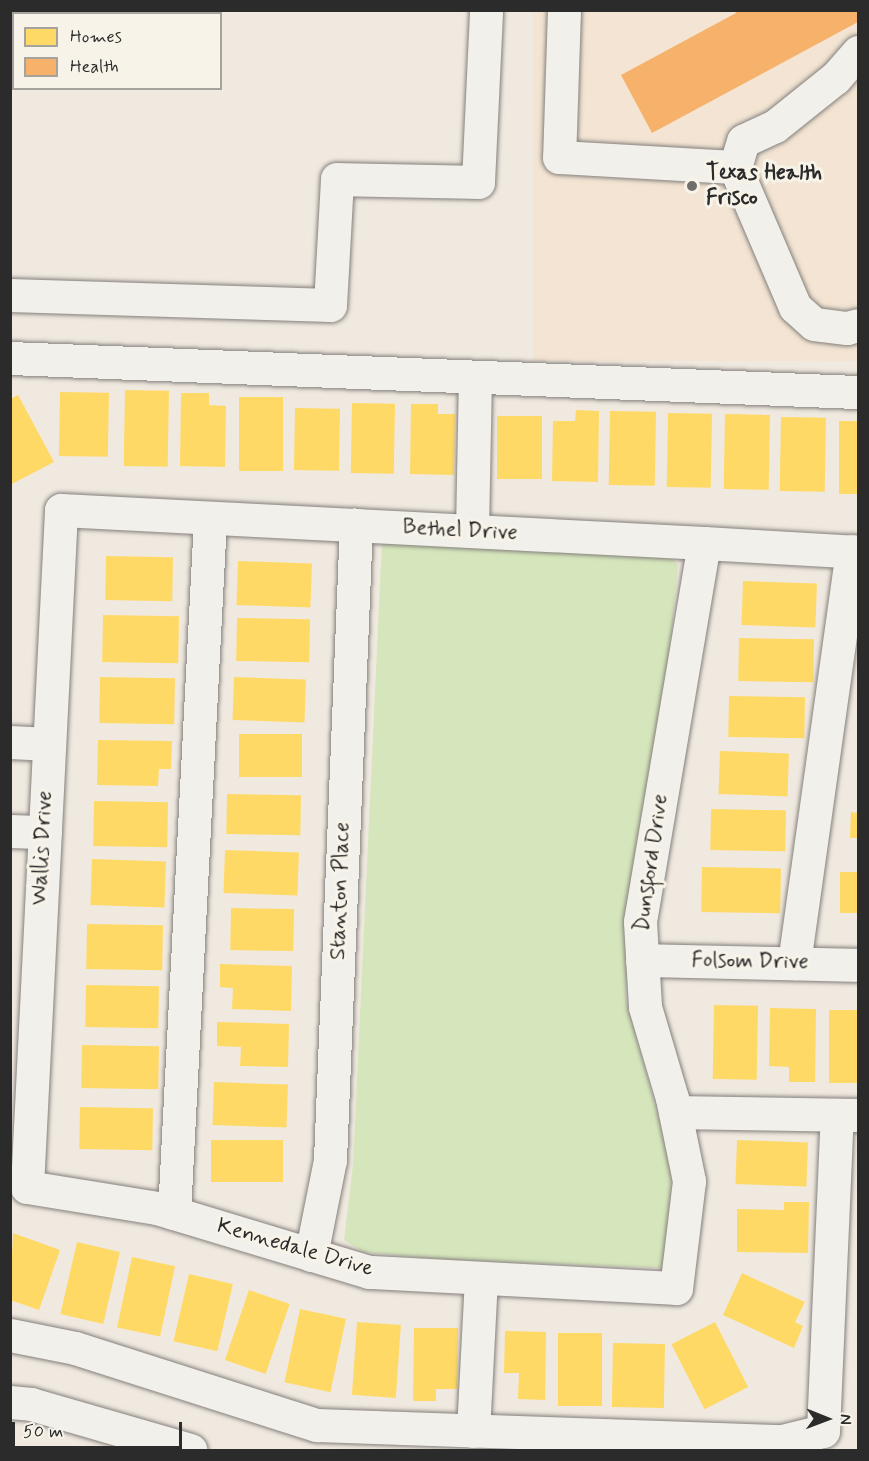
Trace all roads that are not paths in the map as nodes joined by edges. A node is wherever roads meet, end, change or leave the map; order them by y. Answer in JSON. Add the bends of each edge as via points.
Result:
{"nodes":[{"id":1,"x":486,"y":10,"type":"edge"},
{"id":2,"x":564,"y":10,"type":"edge"},
{"id":3,"x":858,"y":52,"type":"edge"},
{"id":4,"x":735,"y":167,"type":"junction"},
{"id":5,"x":10,"y":295,"type":"edge"},
{"id":6,"x":858,"y":325,"type":"edge"},
{"id":7,"x":10,"y":358,"type":"edge"},
{"id":8,"x":475,"y":378,"type":"junction"},
{"id":9,"x":858,"y":392,"type":"edge"},
{"id":10,"x":61,"y":510,"type":"joint"},
{"id":11,"x":210,"y":518,"type":"junction"},
{"id":12,"x":356,"y":525,"type":"junction"},
{"id":13,"x":472,"y":531,"type":"junction"},
{"id":14,"x":704,"y":543,"type":"junction"},
{"id":15,"x":855,"y":551,"type":"edge"},
{"id":16,"x":10,"y":742,"type":"edge"},
{"id":17,"x":49,"y":744,"type":"junction"},
{"id":18,"x":10,"y":831,"type":"edge"},
{"id":19,"x":45,"y":832,"type":"junction"},
{"id":20,"x":24,"y":941,"type":"edge"},
{"id":21,"x":642,"y":960,"type":"junction"},
{"id":22,"x":794,"y":963,"type":"junction"},
{"id":23,"x":858,"y":965,"type":"edge"},
{"id":24,"x":675,"y":1112,"type":"junction"},
{"id":25,"x":848,"y":1115,"type":"edge"},
{"id":26,"x":27,"y":1187,"type":"joint"},
{"id":27,"x":174,"y":1213,"type":"junction"},
{"id":28,"x":311,"y":1255,"type":"junction"},
{"id":29,"x":481,"y":1278,"type":"junction"},
{"id":30,"x":676,"y":1288,"type":"joint"},
{"id":31,"x":10,"y":1335,"type":"edge"},
{"id":32,"x":10,"y":1402,"type":"edge"},
{"id":33,"x":473,"y":1431,"type":"junction"},
{"id":34,"x":190,"y":1450,"type":"edge"}],
"edges":[{"from":1,"to":5,"type":"street","via":[[478,182],[337,179],[330,305]]},
{"from":2,"to":4,"type":"street","via":[[559,157]]},
{"from":3,"to":4,"type":"street","via":[[835,78],[775,126],[743,141]]},
{"from":4,"to":6,"type":"street","via":[[795,308],[814,324],[847,328]]},
{"from":7,"to":8,"type":"street"},
{"from":8,"to":9,"type":"street"},
{"from":8,"to":13,"type":"street"},
{"from":10,"to":11,"type":"street","name":"Bethel Drive"},
{"from":10,"to":17,"type":"street","name":"Wallis Drive"},
{"from":11,"to":12,"type":"street","name":"Bethel Drive"},
{"from":11,"to":27,"type":"street"},
{"from":12,"to":13,"type":"street","name":"Bethel Drive"},
{"from":12,"to":28,"type":"street","name":"Stanton Place","via":[[330,1160]]},
{"from":13,"to":14,"type":"street","name":"Bethel Drive"},
{"from":14,"to":15,"type":"street","name":"Bethel Drive"},
{"from":14,"to":21,"type":"street","name":"Dunsford Drive","via":[[640,922]]},
{"from":15,"to":22,"type":"street"},
{"from":16,"to":17,"type":"street"},
{"from":17,"to":19,"type":"street","name":"Wallis Drive"},
{"from":18,"to":19,"type":"street"},
{"from":19,"to":20,"type":"street","name":"Wallis Drive"},
{"from":20,"to":26,"type":"street","name":"Wallis Drive"},
{"from":21,"to":22,"type":"street","name":"Folsom Drive"},
{"from":21,"to":24,"type":"street","name":"Dunsford Drive","via":[[645,1007]]},
{"from":22,"to":23,"type":"street","name":"Folsom Drive"},
{"from":24,"to":25,"type":"street"},
{"from":24,"to":30,"type":"street","name":"Dunsford Drive","via":[[689,1181]]},
{"from":25,"to":33,"type":"street","via":[[823,1431],[782,1441]]},
{"from":26,"to":27,"type":"street","name":"Kennedale Drive"},
{"from":27,"to":28,"type":"street","name":"Kennedale Drive"},
{"from":28,"to":29,"type":"street","name":"Kennedale Drive","via":[[369,1272]]},
{"from":29,"to":30,"type":"street","name":"Kennedale Drive"},
{"from":29,"to":33,"type":"street"},
{"from":31,"to":33,"type":"street","via":[[75,1348],[317,1425]]},
{"from":32,"to":34,"type":"street","via":[[30,1404]]}]}
